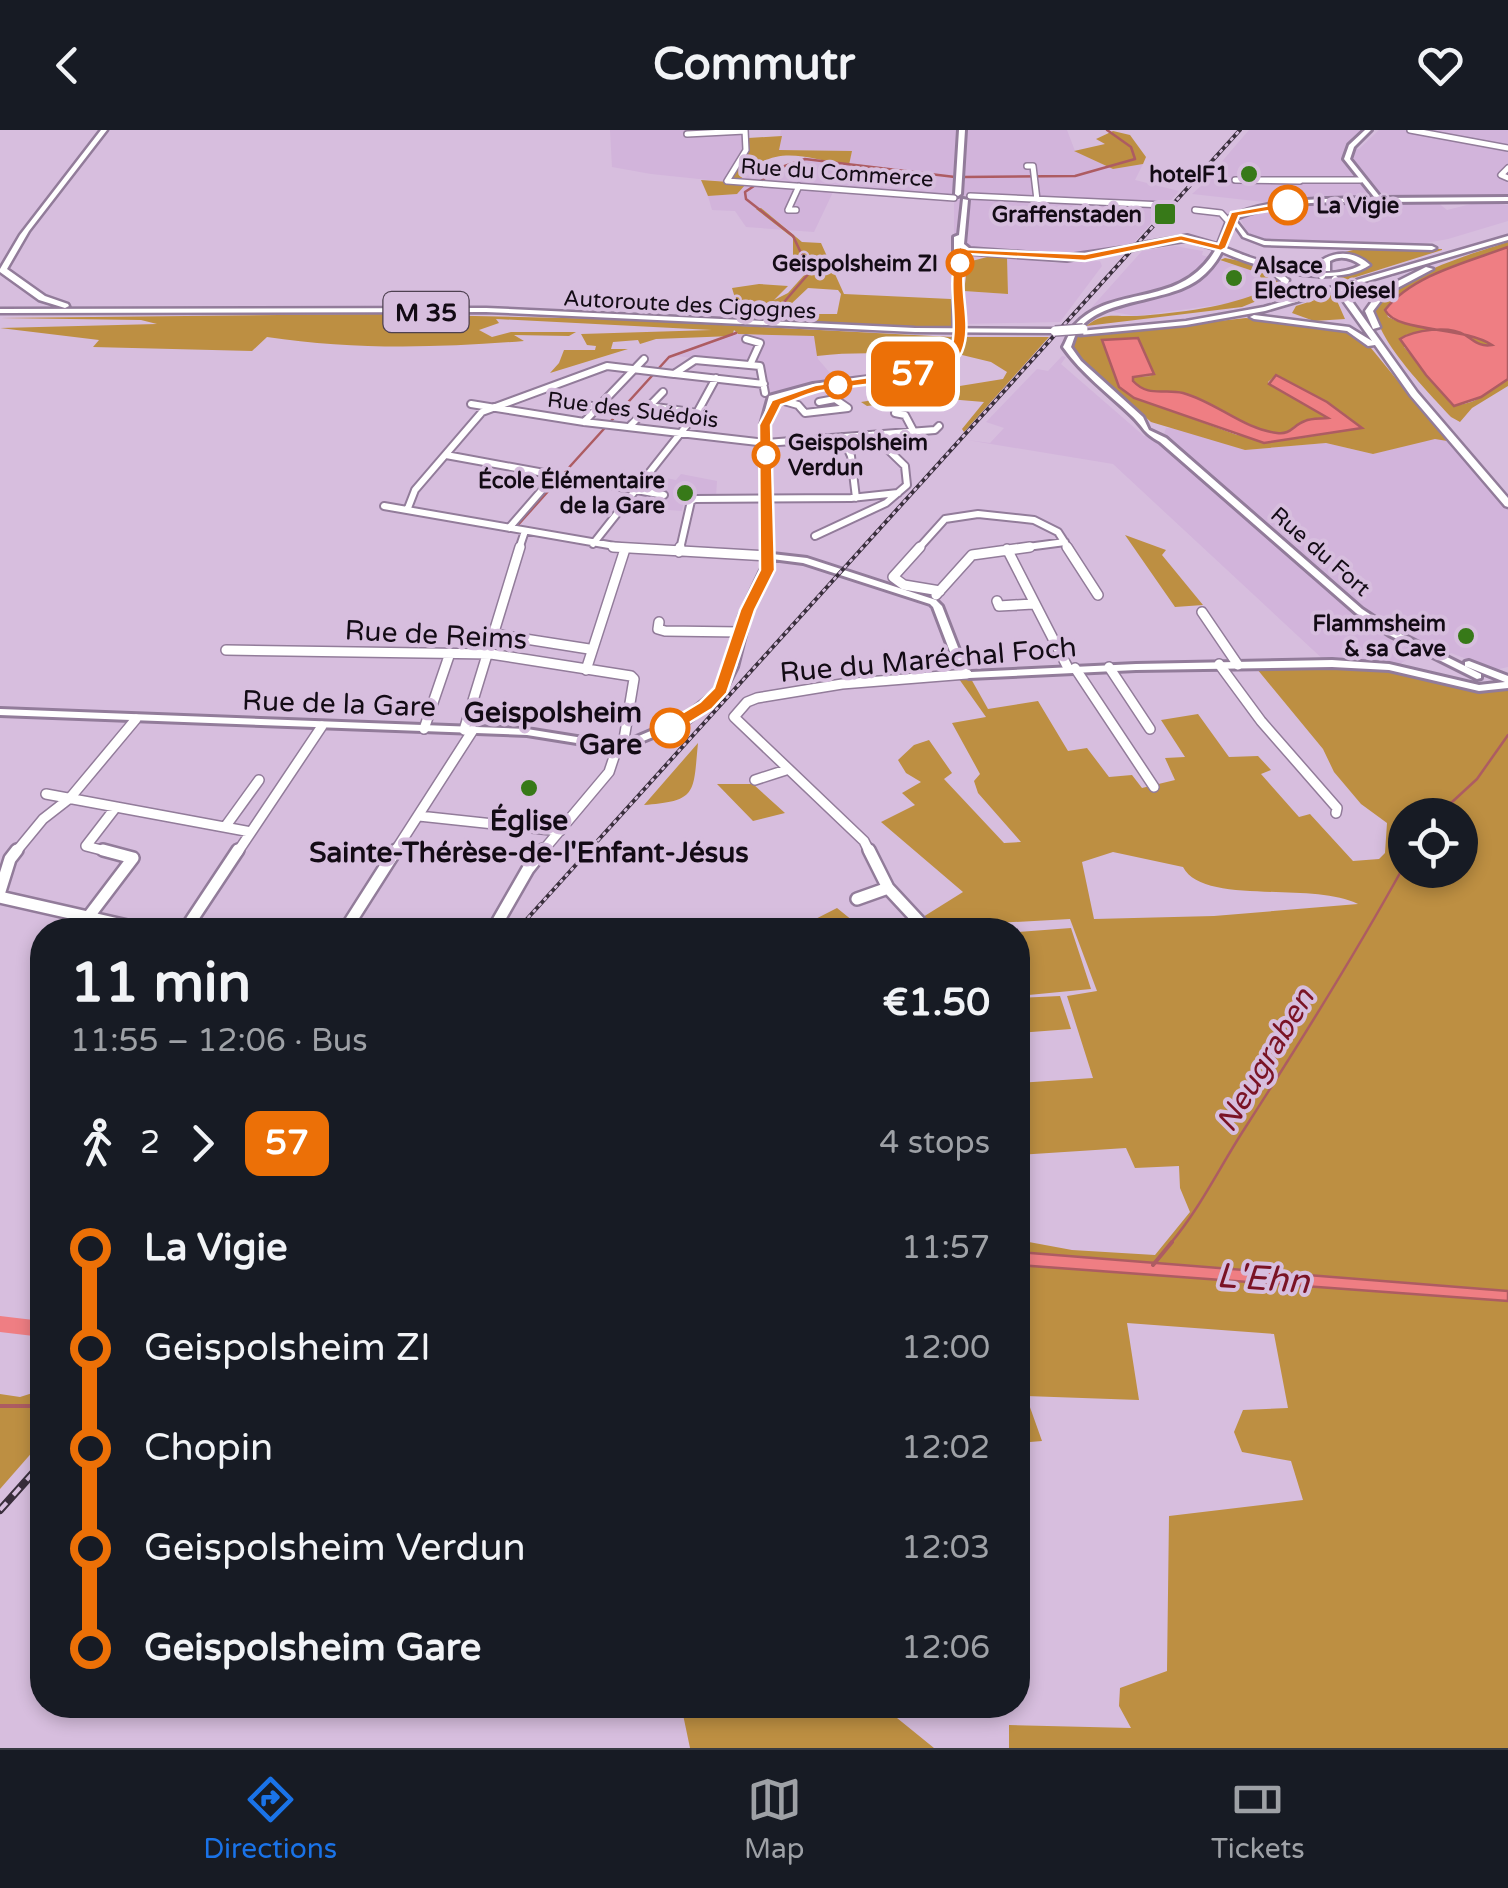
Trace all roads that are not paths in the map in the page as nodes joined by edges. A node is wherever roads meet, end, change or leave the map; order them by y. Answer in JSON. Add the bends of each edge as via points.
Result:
{"nodes":[{"id":1,"x":102,"y":130,"type":"edge"},
{"id":2,"x":744,"y":130,"type":"edge"},
{"id":3,"x":962,"y":130,"type":"edge"},
{"id":4,"x":1368,"y":130,"type":"edge"},
{"id":5,"x":1410,"y":130,"type":"edge"},
{"id":6,"x":687,"y":134,"type":"dead end"},
{"id":7,"x":1508,"y":148,"type":"edge"},
{"id":8,"x":1027,"y":166,"type":"dead end"},
{"id":9,"x":1508,"y":168,"type":"edge"},
{"id":10,"x":1508,"y":178,"type":"edge"},
{"id":11,"x":1361,"y":180,"type":"junction"},
{"id":12,"x":1300,"y":182,"type":"junction"},
{"id":13,"x":799,"y":186,"type":"junction"},
{"id":14,"x":960,"y":193,"type":"junction"},
{"id":15,"x":1379,"y":199,"type":"junction"},
{"id":16,"x":1508,"y":199,"type":"edge"},
{"id":17,"x":1037,"y":200,"type":"junction"},
{"id":18,"x":1149,"y":204,"type":"dead end"},
{"id":19,"x":796,"y":210,"type":"dead end"},
{"id":20,"x":1195,"y":210,"type":"dead end"},
{"id":21,"x":1228,"y":222,"type":"junction"},
{"id":22,"x":26,"y":232,"type":"junction"},
{"id":23,"x":1508,"y":234,"type":"edge"},
{"id":24,"x":1248,"y":242,"type":"junction"},
{"id":25,"x":1219,"y":246,"type":"junction"},
{"id":26,"x":1432,"y":248,"type":"junction"},
{"id":27,"x":1467,"y":250,"type":"junction"},
{"id":28,"x":959,"y":251,"type":"junction"},
{"id":29,"x":0,"y":258,"type":"edge"},
{"id":30,"x":1325,"y":275,"type":"junction"},
{"id":31,"x":1372,"y":277,"type":"junction"},
{"id":32,"x":1188,"y":282,"type":"junction"},
{"id":33,"x":1282,"y":292,"type":"junction"},
{"id":34,"x":1343,"y":297,"type":"junction"},
{"id":35,"x":1298,"y":301,"type":"junction"},
{"id":36,"x":141,"y":310,"type":"junction"},
{"id":37,"x":325,"y":310,"type":"junction"},
{"id":38,"x":1238,"y":311,"type":"junction"},
{"id":39,"x":0,"y":312,"type":"edge"},
{"id":40,"x":1127,"y":330,"type":"junction"},
{"id":41,"x":1081,"y":331,"type":"junction"},
{"id":42,"x":1053,"y":332,"type":"junction"},
{"id":43,"x":746,"y":338,"type":"dead end"},
{"id":44,"x":958,"y":338,"type":"dead end"},
{"id":45,"x":1384,"y":350,"type":"junction"},
{"id":46,"x":644,"y":359,"type":"dead end"},
{"id":47,"x":750,"y":365,"type":"junction"},
{"id":48,"x":634,"y":369,"type":"junction"},
{"id":49,"x":674,"y":374,"type":"junction"},
{"id":50,"x":716,"y":378,"type":"junction"},
{"id":51,"x":663,"y":392,"type":"dead end"},
{"id":52,"x":775,"y":397,"type":"junction"},
{"id":53,"x":567,"y":402,"type":"dead end"},
{"id":54,"x":819,"y":402,"type":"dead end"},
{"id":55,"x":471,"y":404,"type":"dead end"},
{"id":56,"x":649,"y":406,"type":"junction"},
{"id":57,"x":598,"y":407,"type":"junction"},
{"id":58,"x":495,"y":408,"type":"junction"},
{"id":59,"x":696,"y":413,"type":"junction"},
{"id":60,"x":895,"y":413,"type":"dead end"},
{"id":61,"x":584,"y":422,"type":"junction"},
{"id":62,"x":939,"y":426,"type":"dead end"},
{"id":63,"x":629,"y":427,"type":"junction"},
{"id":64,"x":914,"y":432,"type":"junction"},
{"id":65,"x":680,"y":433,"type":"junction"},
{"id":66,"x":873,"y":435,"type":"junction"},
{"id":67,"x":842,"y":438,"type":"junction"},
{"id":68,"x":766,"y":443,"type":"junction"},
{"id":69,"x":446,"y":455,"type":"junction"},
{"id":70,"x":560,"y":476,"type":"junction"},
{"id":71,"x":636,"y":490,"type":"junction"},
{"id":72,"x":1508,"y":493,"type":"edge"},
{"id":73,"x":898,"y":494,"type":"junction"},
{"id":74,"x":664,"y":495,"type":"dead end"},
{"id":75,"x":856,"y":498,"type":"junction"},
{"id":76,"x":768,"y":499,"type":"junction"},
{"id":77,"x":1508,"y":504,"type":"edge"},
{"id":78,"x":384,"y":506,"type":"dead end"},
{"id":79,"x":408,"y":508,"type":"junction"},
{"id":80,"x":508,"y":528,"type":"junction"},
{"id":81,"x":526,"y":531,"type":"junction"},
{"id":82,"x":815,"y":536,"type":"dead end"},
{"id":83,"x":1066,"y":542,"type":"junction"},
{"id":84,"x":593,"y":544,"type":"junction"},
{"id":85,"x":1007,"y":548,"type":"junction"},
{"id":86,"x":624,"y":549,"type":"junction"},
{"id":87,"x":679,"y":552,"type":"junction"},
{"id":88,"x":770,"y":556,"type":"junction"},
{"id":89,"x":942,"y":588,"type":"junction"},
{"id":90,"x":1098,"y":594,"type":"dead end"},
{"id":91,"x":996,"y":601,"type":"dead end"},
{"id":92,"x":1034,"y":604,"type":"junction"},
{"id":93,"x":931,"y":605,"type":"junction"},
{"id":94,"x":1202,"y":612,"type":"dead end"},
{"id":95,"x":659,"y":622,"type":"dead end"},
{"id":96,"x":740,"y":632,"type":"junction"},
{"id":97,"x":494,"y":634,"type":"junction"},
{"id":98,"x":588,"y":649,"type":"dead end"},
{"id":99,"x":226,"y":650,"type":"dead end"},
{"id":100,"x":450,"y":653,"type":"junction"},
{"id":101,"x":488,"y":654,"type":"junction"},
{"id":102,"x":1219,"y":664,"type":"junction"},
{"id":103,"x":1238,"y":664,"type":"junction"},
{"id":104,"x":1353,"y":664,"type":"junction"},
{"id":105,"x":1109,"y":667,"type":"junction"},
{"id":106,"x":1071,"y":668,"type":"junction"},
{"id":107,"x":586,"y":670,"type":"junction"},
{"id":108,"x":966,"y":674,"type":"junction"},
{"id":109,"x":1480,"y":675,"type":"junction"},
{"id":110,"x":1507,"y":682,"type":"edge"},
{"id":111,"x":1490,"y":687,"type":"junction"},
{"id":112,"x":0,"y":712,"type":"edge"},
{"id":113,"x":137,"y":719,"type":"junction"},
{"id":114,"x":203,"y":720,"type":"junction"},
{"id":115,"x":322,"y":726,"type":"junction"},
{"id":116,"x":1150,"y":729,"type":"dead end"},
{"id":117,"x":424,"y":730,"type":"junction"},
{"id":118,"x":468,"y":730,"type":"junction"},
{"id":119,"x":621,"y":745,"type":"junction"},
{"id":120,"x":786,"y":770,"type":"junction"},
{"id":121,"x":259,"y":780,"type":"dead end"},
{"id":122,"x":755,"y":780,"type":"dead end"},
{"id":123,"x":1154,"y":787,"type":"dead end"},
{"id":124,"x":46,"y":794,"type":"dead end"},
{"id":125,"x":70,"y":798,"type":"junction"},
{"id":126,"x":116,"y":808,"type":"junction"},
{"id":127,"x":1336,"y":813,"type":"dead end"},
{"id":128,"x":419,"y":816,"type":"junction"},
{"id":129,"x":225,"y":827,"type":"junction"},
{"id":130,"x":560,"y":831,"type":"junction"},
{"id":131,"x":251,"y":832,"type":"junction"},
{"id":132,"x":888,"y":888,"type":"junction"},
{"id":133,"x":0,"y":894,"type":"edge"},
{"id":134,"x":856,"y":899,"type":"dead end"},
{"id":135,"x":89,"y":916,"type":"junction"},
{"id":136,"x":97,"y":918,"type":"edge"},
{"id":137,"x":193,"y":918,"type":"edge"},
{"id":138,"x":354,"y":918,"type":"edge"},
{"id":139,"x":500,"y":918,"type":"edge"},
{"id":140,"x":916,"y":918,"type":"edge"}],
"edges":[{"from":1,"to":22,"type":"highway"},
{"from":1,"to":29,"type":"highway"},
{"from":2,"to":6,"type":"street"},
{"from":2,"to":13,"type":"street","name":"Rue du Commerce","via":[[746,150],[727,181]]},
{"from":3,"to":14,"type":"main road"},
{"from":4,"to":11,"type":"main road","via":[[1346,155]]},
{"from":5,"to":7,"type":"street"},
{"from":8,"to":17,"type":"street","via":[[1033,166]]},
{"from":9,"to":10,"type":"street","via":[[1502,175]]},
{"from":11,"to":12,"type":"street"},
{"from":11,"to":15,"type":"main road"},
{"from":12,"to":12,"type":"street","via":[[1280,178],[1235,180],[1240,183]]},
{"from":13,"to":14,"type":"street","name":"Rue du Commerce"},
{"from":13,"to":19,"type":"street","via":[[788,210]]},
{"from":14,"to":17,"type":"street","name":"Rue du Commerce"},
{"from":14,"to":28,"type":"main road"},
{"from":15,"to":16,"type":"main road"},
{"from":15,"to":21,"type":"main road","via":[[1262,207]]},
{"from":15,"to":21,"type":"main road","via":[[1263,205],[1234,212]]},
{"from":17,"to":18,"type":"street","name":"Rue du Commerce"},
{"from":20,"to":21,"type":"street","via":[[1222,213]]},
{"from":21,"to":24,"type":"highway"},
{"from":21,"to":25,"type":"main road"},
{"from":21,"to":26,"type":"highway","via":[[1264,244]]},
{"from":22,"to":29,"type":"highway"},
{"from":22,"to":36,"type":"highway","via":[[3,267],[10,278],[58,305]]},
{"from":23,"to":26,"type":"highway"},
{"from":23,"to":27,"type":"highway","number":"M 35"},
{"from":23,"to":31,"type":"highway","number":"M 35"},
{"from":24,"to":25,"type":"highway"},
{"from":24,"to":30,"type":"highway","via":[[1299,253]]},
{"from":25,"to":28,"type":"main road","bridge":true,"via":[[1189,238],[1049,258]]},
{"from":25,"to":30,"type":"highway","via":[[1280,269]]},
{"from":25,"to":32,"type":"main road"},
{"from":25,"to":32,"type":"main road"},
{"from":25,"to":33,"type":"highway","via":[[1279,275],[1287,284]]},
{"from":26,"to":30,"type":"highway","via":[[1342,248],[1320,262]]},
{"from":27,"to":31,"type":"highway","number":"M 35"},
{"from":27,"to":45,"type":"highway","via":[[1374,299],[1370,316]]},
{"from":28,"to":28,"type":"main road","via":[[957,328],[960,263]]},
{"from":30,"to":30,"type":"highway","via":[[1326,260],[1335,256],[1366,265]]},
{"from":30,"to":33,"type":"highway","via":[[1298,276]]},
{"from":30,"to":34,"type":"highway"},
{"from":31,"to":35,"type":"highway","name":"Autoroute des Cigognes","number":"M 35"},
{"from":31,"to":38,"type":"highway","name":"Autoroute des Cigognes","number":"M 35"},
{"from":32,"to":109,"type":"main road","name":"Rue du Fort","via":[[1098,313],[1069,340],[1072,356],[1359,611]]},
{"from":33,"to":38,"type":"highway"},
{"from":34,"to":35,"type":"highway","via":[[1347,319],[1327,323],[1292,316],[1289,309]]},
{"from":34,"to":45,"type":"highway"},
{"from":35,"to":40,"type":"highway","name":"Autoroute des Cigognes","number":"M 35"},
{"from":36,"to":37,"type":"highway"},
{"from":36,"to":39,"type":"highway"},
{"from":37,"to":39,"type":"highway","name":"Autoroute des Cigognes"},
{"from":37,"to":42,"type":"highway","name":"Autoroute des Cigognes","number":"M 35","via":[[511,310]]},
{"from":38,"to":41,"type":"highway","name":"Autoroute des Cigognes","number":"M 35"},
{"from":39,"to":42,"type":"highway","name":"Autoroute des Cigognes","number":"M 35","via":[[451,312],[914,333]]},
{"from":40,"to":41,"type":"highway","name":"Autoroute des Cigognes","number":"M 35"},
{"from":40,"to":45,"type":"highway","via":[[1270,318],[1348,329]]},
{"from":41,"to":42,"type":"highway","name":"Autoroute des Cigognes","number":"M 35","bridge":true},
{"from":43,"to":47,"type":"street","via":[[760,344]]},
{"from":44,"to":52,"type":"main road","via":[[944,364],[926,372]]},
{"from":45,"to":72,"type":"highway"},
{"from":45,"to":77,"type":"highway"},
{"from":46,"to":48,"type":"street"},
{"from":47,"to":49,"type":"street","via":[[695,360]]},
{"from":47,"to":52,"type":"street","via":[[763,368]]},
{"from":48,"to":49,"type":"street"},
{"from":48,"to":57,"type":"street"},
{"from":48,"to":58,"type":"street","via":[[602,367]]},
{"from":49,"to":50,"type":"street"},
{"from":50,"to":52,"type":"street"},
{"from":50,"to":59,"type":"street"},
{"from":51,"to":56,"type":"street"},
{"from":52,"to":54,"type":"street","via":[[806,413],[848,408],[835,399]]},
{"from":52,"to":68,"type":"main road"},
{"from":53,"to":57,"type":"street"},
{"from":55,"to":58,"type":"street","name":"Rue des Suédois"},
{"from":56,"to":59,"type":"street"},
{"from":56,"to":63,"type":"street"},
{"from":57,"to":61,"type":"street"},
{"from":58,"to":61,"type":"street","name":"Rue des Suédois"},
{"from":58,"to":69,"type":"street","via":[[482,412]]},
{"from":59,"to":65,"type":"street"},
{"from":60,"to":64,"type":"street"},
{"from":61,"to":63,"type":"street","name":"Rue des Suédois"},
{"from":62,"to":64,"type":"street","name":"Rue des Suédois"},
{"from":63,"to":65,"type":"street","name":"Rue des Suédois"},
{"from":64,"to":66,"type":"street","name":"Rue des Suédois"},
{"from":65,"to":68,"type":"street","name":"Rue des Suédois"},
{"from":65,"to":71,"type":"street"},
{"from":66,"to":67,"type":"street","name":"Rue des Suédois"},
{"from":66,"to":73,"type":"street","via":[[906,469],[907,485]]},
{"from":67,"to":68,"type":"street","name":"Rue des Suédois"},
{"from":67,"to":75,"type":"street"},
{"from":68,"to":76,"type":"main road"},
{"from":69,"to":70,"type":"street"},
{"from":69,"to":79,"type":"street"},
{"from":70,"to":71,"type":"street"},
{"from":70,"to":80,"type":"street"},
{"from":71,"to":74,"type":"street"},
{"from":71,"to":84,"type":"street"},
{"from":73,"to":75,"type":"street"},
{"from":73,"to":82,"type":"street"},
{"from":75,"to":76,"type":"street"},
{"from":76,"to":87,"type":"street","via":[[691,501]]},
{"from":76,"to":88,"type":"main road"},
{"from":78,"to":79,"type":"street"},
{"from":79,"to":80,"type":"street"},
{"from":80,"to":81,"type":"street"},
{"from":81,"to":84,"type":"street"},
{"from":81,"to":97,"type":"street"},
{"from":83,"to":85,"type":"street"},
{"from":83,"to":89,"type":"street","via":[[1034,520],[978,514],[945,519],[893,578],[924,591]]},
{"from":83,"to":90,"type":"street"},
{"from":84,"to":86,"type":"street"},
{"from":85,"to":89,"type":"street","via":[[972,555]]},
{"from":85,"to":92,"type":"street"},
{"from":86,"to":87,"type":"street"},
{"from":86,"to":107,"type":"street"},
{"from":87,"to":88,"type":"street"},
{"from":88,"to":93,"type":"main road","via":[[804,560]]},
{"from":88,"to":96,"type":"main road"},
{"from":89,"to":93,"type":"street"},
{"from":91,"to":92,"type":"street"},
{"from":92,"to":106,"type":"street"},
{"from":93,"to":108,"type":"main road"},
{"from":94,"to":103,"type":"street"},
{"from":95,"to":96,"type":"street","via":[[665,632]]},
{"from":96,"to":119,"type":"main road","name":"Rue de la Gare","via":[[724,684],[702,708],[655,736]]},
{"from":97,"to":98,"type":"street"},
{"from":97,"to":101,"type":"street"},
{"from":99,"to":100,"type":"street","name":"Rue de Reims"},
{"from":100,"to":101,"type":"street","name":"Rue de Reims"},
{"from":100,"to":117,"type":"street"},
{"from":101,"to":107,"type":"street","name":"Rue de Reims"},
{"from":101,"to":118,"type":"street"},
{"from":102,"to":103,"type":"main road","name":"Rue du Maréchal Foch"},
{"from":102,"to":105,"type":"main road","name":"Rue du Maréchal Foch"},
{"from":102,"to":127,"type":"street"},
{"from":103,"to":104,"type":"main road","name":"Rue du Maréchal Foch"},
{"from":104,"to":109,"type":"main road","name":"Rue du Maréchal Foch","via":[[1402,665],[1461,682]]},
{"from":104,"to":111,"type":"main road","name":"Rue du Maréchal Foch"},
{"from":105,"to":106,"type":"main road","name":"Rue du Maréchal Foch"},
{"from":105,"to":116,"type":"street","name":"Rue du Maréchal Foch"},
{"from":106,"to":108,"type":"main road","name":"Rue du Maréchal Foch"},
{"from":106,"to":123,"type":"street"},
{"from":107,"to":119,"type":"street","name":"Rue de Reims","via":[[634,678]]},
{"from":108,"to":120,"type":"street","name":"Rue du Maréchal Foch","via":[[751,699],[735,722]]},
{"from":109,"to":110,"type":"main road","name":"Rue du Fort"},
{"from":109,"to":111,"type":"main road","name":"Rue du Fort"},
{"from":110,"to":111,"type":"main road","name":"Rue du Fort"},
{"from":112,"to":113,"type":"main road","name":"Rue de la Gare"},
{"from":113,"to":114,"type":"main road","name":"Rue de la Gare"},
{"from":113,"to":114,"type":"main road","name":"Rue de la Gare"},
{"from":113,"to":125,"type":"street"},
{"from":114,"to":115,"type":"main road","name":"Rue de la Gare"},
{"from":115,"to":117,"type":"main road","name":"Rue de la Gare"},
{"from":115,"to":131,"type":"street"},
{"from":117,"to":118,"type":"main road","name":"Rue de la Gare"},
{"from":118,"to":119,"type":"main road","name":"Rue de la Gare"},
{"from":118,"to":128,"type":"street"},
{"from":119,"to":130,"type":"street","via":[[609,772]]},
{"from":120,"to":122,"type":"street"},
{"from":120,"to":132,"type":"street","via":[[864,841]]},
{"from":121,"to":129,"type":"street"},
{"from":124,"to":125,"type":"street"},
{"from":125,"to":126,"type":"street"},
{"from":125,"to":133,"type":"street","via":[[42,819],[10,859]]},
{"from":126,"to":129,"type":"street"},
{"from":126,"to":135,"type":"street","via":[[86,846],[133,858]]},
{"from":128,"to":130,"type":"street"},
{"from":128,"to":138,"type":"street"},
{"from":129,"to":131,"type":"street"},
{"from":130,"to":139,"type":"street"},
{"from":131,"to":137,"type":"street"},
{"from":132,"to":134,"type":"street"},
{"from":132,"to":140,"type":"street"},
{"from":133,"to":135,"type":"street"},
{"from":135,"to":136,"type":"street"}]}
